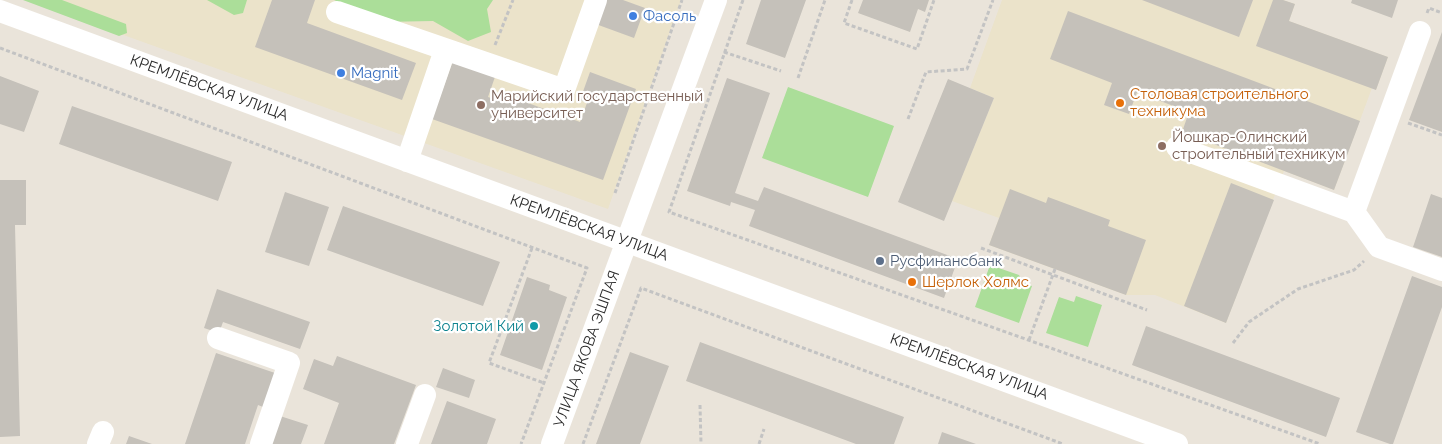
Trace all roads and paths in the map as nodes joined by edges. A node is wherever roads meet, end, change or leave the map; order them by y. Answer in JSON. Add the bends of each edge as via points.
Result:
{"nodes":[{"id":1,"x":513,"y":0,"type":"edge"},
{"id":2,"x":596,"y":0,"type":"edge"},
{"id":3,"x":682,"y":0,"type":"edge"},
{"id":4,"x":716,"y":0,"type":"edge"},
{"id":5,"x":743,"y":0,"type":"edge"},
{"id":6,"x":825,"y":0,"type":"edge"},
{"id":7,"x":852,"y":0,"type":"edge"},
{"id":8,"x":934,"y":0,"type":"edge"},
{"id":9,"x":993,"y":0,"type":"edge"},
{"id":10,"x":0,"y":11,"type":"edge"},
{"id":11,"x":337,"y":12,"type":"dead end"},
{"id":12,"x":1420,"y":32,"type":"dead end"},
{"id":13,"x":700,"y":44,"type":"junction"},
{"id":14,"x":0,"y":48,"type":"edge"},
{"id":15,"x":445,"y":50,"type":"junction"},
{"id":16,"x":725,"y":52,"type":"junction"},
{"id":17,"x":488,"y":64,"type":"junction"},
{"id":18,"x":781,"y":71,"type":"dead end"},
{"id":19,"x":798,"y":78,"type":"dead end"},
{"id":20,"x":1388,"y":116,"type":"junction"},
{"id":21,"x":908,"y":119,"type":"dead end"},
{"id":22,"x":1442,"y":135,"type":"edge"},
{"id":23,"x":1177,"y":147,"type":"dead end"},
{"id":24,"x":407,"y":161,"type":"junction"},
{"id":25,"x":615,"y":193,"type":"dead end"},
{"id":26,"x":1354,"y":212,"type":"junction"},
{"id":27,"x":627,"y":242,"type":"junction"},
{"id":28,"x":1379,"y":247,"type":"junction"},
{"id":29,"x":532,"y":248,"type":"junction"},
{"id":30,"x":981,"y":248,"type":"dead end"},
{"id":31,"x":1054,"y":269,"type":"dead end"},
{"id":32,"x":1442,"y":270,"type":"edge"},
{"id":33,"x":1052,"y":275,"type":"junction"},
{"id":34,"x":1146,"y":310,"type":"dead end"},
{"id":35,"x":218,"y":338,"type":"dead end"},
{"id":36,"x":1029,"y":340,"type":"junction"},
{"id":37,"x":1233,"y":343,"type":"dead end"},
{"id":38,"x":544,"y":383,"type":"junction"},
{"id":39,"x":425,"y":395,"type":"dead end"},
{"id":40,"x":700,"y":405,"type":"dead end"},
{"id":41,"x":764,"y":429,"type":"dead end"},
{"id":42,"x":261,"y":444,"type":"edge"},
{"id":43,"x":407,"y":444,"type":"edge"},
{"id":44,"x":521,"y":444,"type":"edge"},
{"id":45,"x":552,"y":444,"type":"edge"},
{"id":46,"x":584,"y":444,"type":"edge"},
{"id":47,"x":701,"y":444,"type":"edge"},
{"id":48,"x":759,"y":444,"type":"edge"},
{"id":49,"x":1063,"y":444,"type":"edge"},
{"id":50,"x":1177,"y":444,"type":"edge"},
{"id":51,"x":1320,"y":444,"type":"edge"}],
"edges":[{"from":1,"to":17,"type":"path"},
{"from":2,"to":17,"type":"street","via":[[564,90]]},
{"from":3,"to":25,"type":"path"},
{"from":4,"to":13,"type":"street","name":"УЛИЦА ЯКОВА ЭШПАЯ"},
{"from":5,"to":16,"type":"path"},
{"from":6,"to":19,"type":"path"},
{"from":7,"to":8,"type":"path","via":[[844,23],[917,49]]},
{"from":9,"to":21,"type":"path","via":[[967,68],[926,72]]},
{"from":10,"to":24,"type":"street","name":"КРЕМЛЁВСКАЯ УЛИЦА"},
{"from":11,"to":15,"type":"street"},
{"from":12,"to":20,"type":"street"},
{"from":13,"to":16,"type":"path"},
{"from":13,"to":27,"type":"street","name":"УЛИЦА ЯКОВА ЭШПАЯ"},
{"from":14,"to":29,"type":"path"},
{"from":15,"to":17,"type":"street"},
{"from":15,"to":24,"type":"street"},
{"from":16,"to":18,"type":"path"},
{"from":16,"to":36,"type":"path","via":[[669,212]]},
{"from":20,"to":22,"type":"path"},
{"from":20,"to":26,"type":"street"},
{"from":23,"to":26,"type":"street"},
{"from":24,"to":27,"type":"street","name":"КРЕМЛЁВСКАЯ УЛИЦА"},
{"from":26,"to":28,"type":"street"},
{"from":27,"to":45,"type":"street","name":"УЛИЦА ЯКОВА ЭШПАЯ"},
{"from":27,"to":50,"type":"street","name":"КРЕМЛЁВСКАЯ УЛИЦА"},
{"from":28,"to":32,"type":"street"},
{"from":28,"to":37,"type":"path","via":[[1354,270],[1298,289],[1281,300],[1248,322]]},
{"from":29,"to":38,"type":"path","via":[[587,268]]},
{"from":29,"to":38,"type":"path","via":[[489,363]]},
{"from":30,"to":33,"type":"path"},
{"from":31,"to":33,"type":"path"},
{"from":33,"to":34,"type":"path"},
{"from":33,"to":36,"type":"path"},
{"from":35,"to":42,"type":"street","via":[[289,363]]},
{"from":36,"to":51,"type":"path"},
{"from":38,"to":44,"type":"path"},
{"from":39,"to":43,"type":"street"},
{"from":40,"to":47,"type":"path"},
{"from":41,"to":48,"type":"path"},
{"from":46,"to":49,"type":"path","via":[[641,288]]}]}
